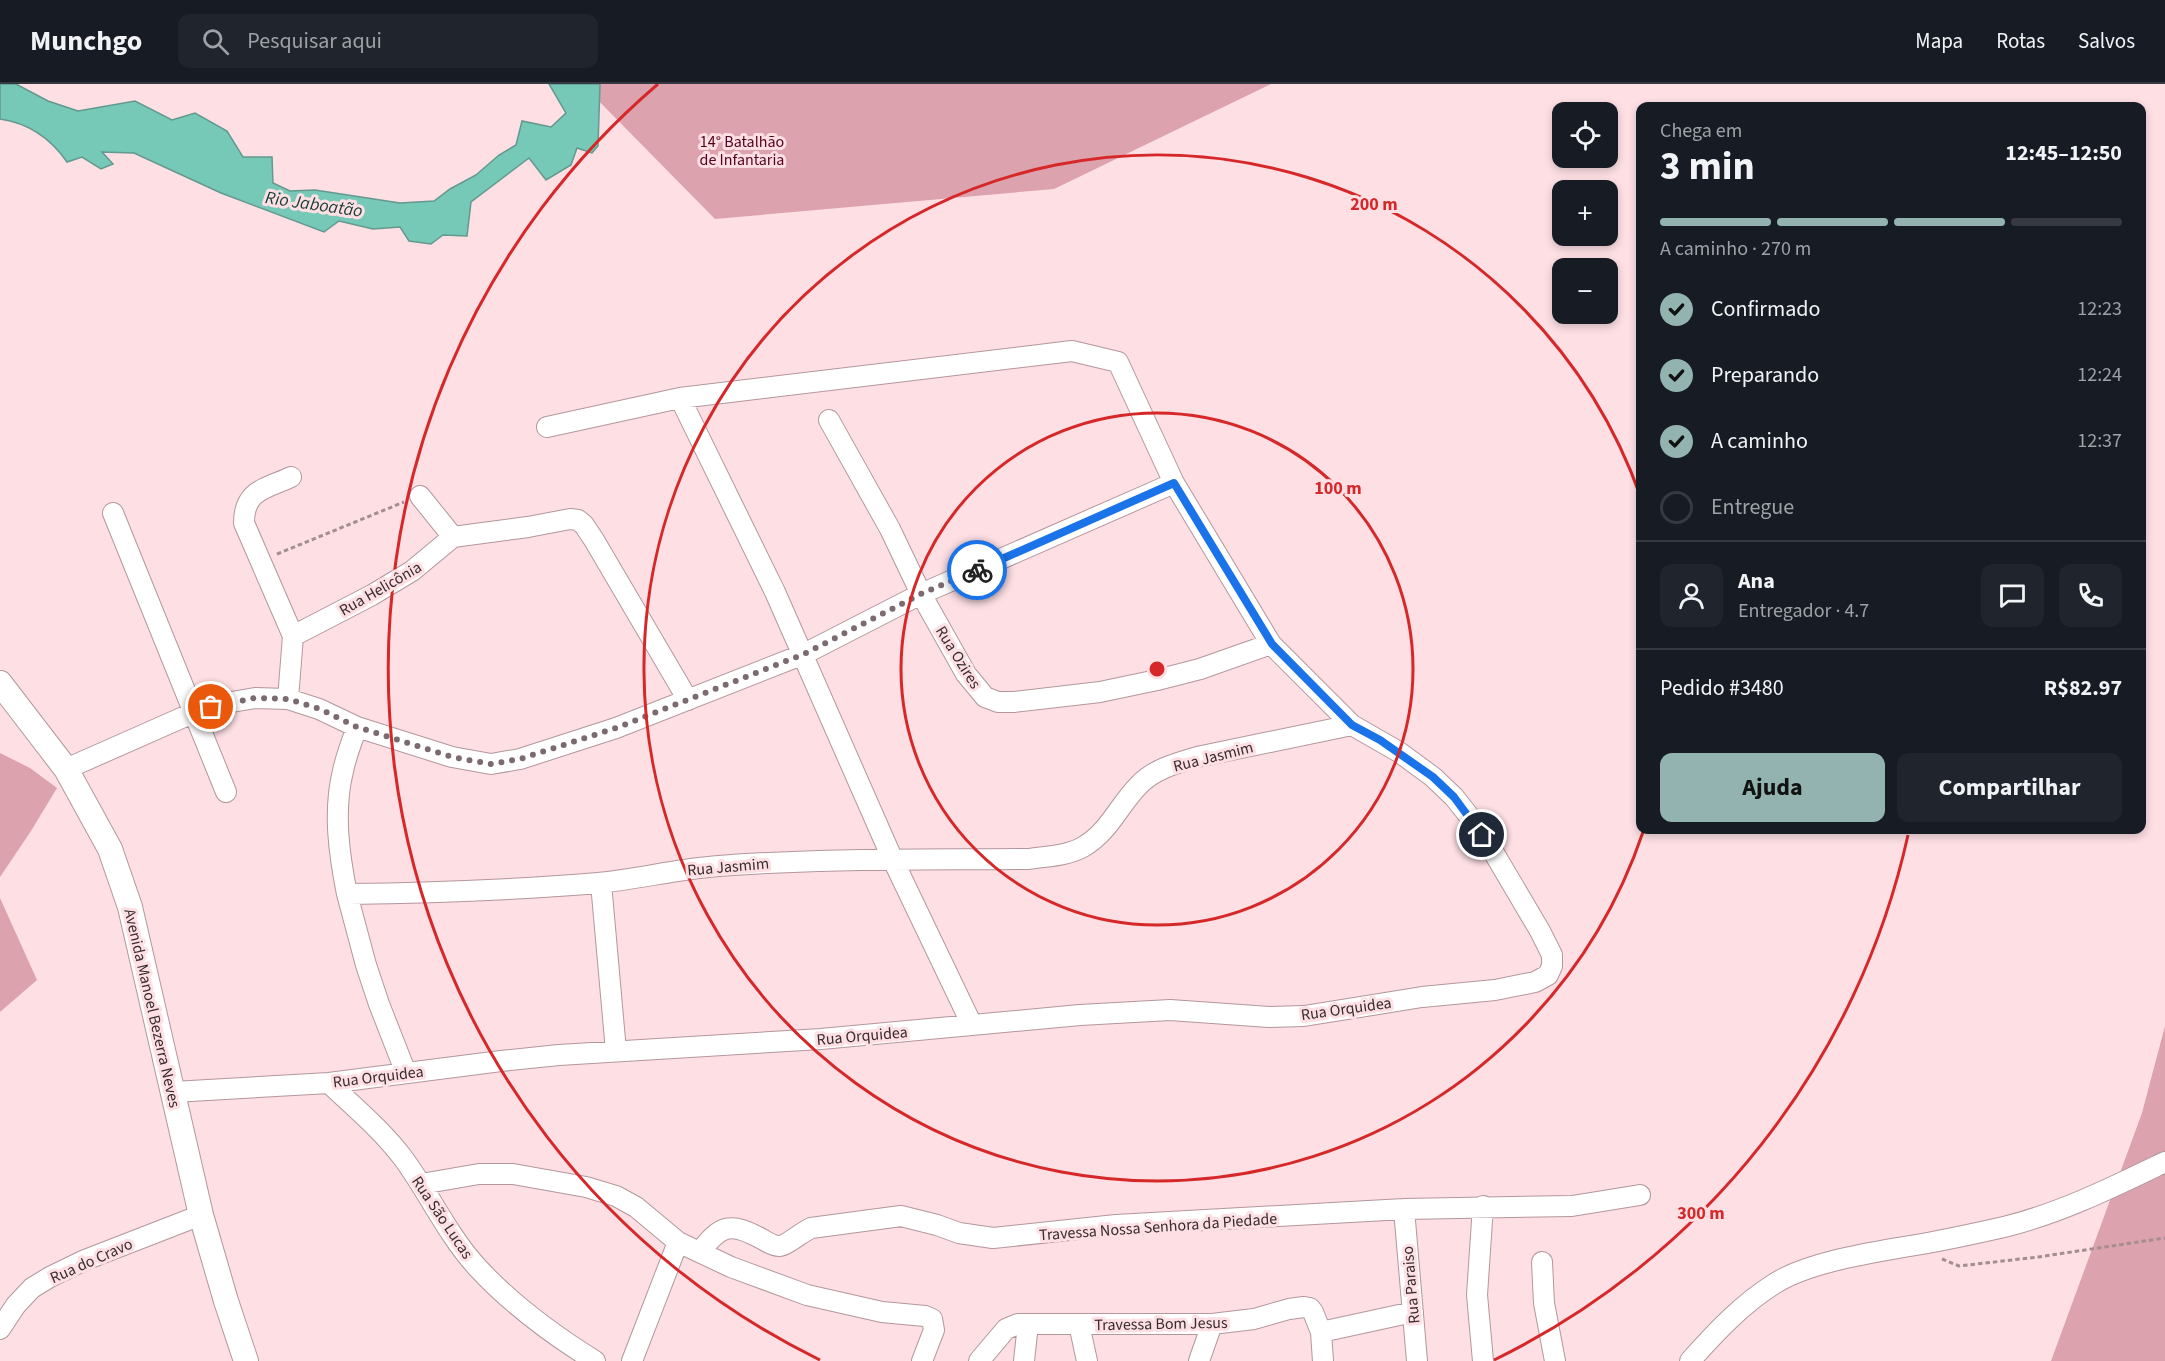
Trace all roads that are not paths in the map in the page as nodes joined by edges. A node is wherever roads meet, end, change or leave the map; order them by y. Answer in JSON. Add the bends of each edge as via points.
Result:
{"nodes":[{"id":1,"x":680,"y":398,"type":"junction"},
{"id":2,"x":829,"y":420,"type":"dead end"},
{"id":3,"x":547,"y":428,"type":"dead end"},
{"id":4,"x":291,"y":477,"type":"dead end"},
{"id":5,"x":1174,"y":483,"type":"junction"},
{"id":6,"x":420,"y":496,"type":"road end"},
{"id":7,"x":113,"y":513,"type":"dead end"},
{"id":8,"x":453,"y":537,"type":"junction"},
{"id":9,"x":921,"y":594,"type":"junction"},
{"id":10,"x":293,"y":636,"type":"junction"},
{"id":11,"x":1272,"y":644,"type":"junction"},
{"id":12,"x":804,"y":654,"type":"junction"},
{"id":13,"x":0,"y":683,"type":"edge"},
{"id":14,"x":288,"y":699,"type":"junction"},
{"id":15,"x":688,"y":700,"type":"junction"},
{"id":16,"x":195,"y":712,"type":"junction"},
{"id":17,"x":1352,"y":725,"type":"junction"},
{"id":18,"x":357,"y":727,"type":"junction"},
{"id":19,"x":66,"y":769,"type":"junction"},
{"id":20,"x":226,"y":792,"type":"dead end"},
{"id":21,"x":892,"y":858,"type":"junction"},
{"id":22,"x":601,"y":883,"type":"junction"},
{"id":23,"x":347,"y":894,"type":"junction"},
{"id":24,"x":972,"y":1025,"type":"junction"},
{"id":25,"x":616,"y":1051,"type":"junction"},
{"id":26,"x":406,"y":1073,"type":"junction"},
{"id":27,"x":328,"y":1083,"type":"junction"},
{"id":28,"x":173,"y":1092,"type":"junction"},
{"id":29,"x":2165,"y":1162,"type":"edge"},
{"id":30,"x":421,"y":1184,"type":"junction"},
{"id":31,"x":1640,"y":1195,"type":"dead end"},
{"id":32,"x":1483,"y":1206,"type":"junction"},
{"id":33,"x":1404,"y":1209,"type":"junction"},
{"id":34,"x":201,"y":1215,"type":"junction"},
{"id":35,"x":678,"y":1242,"type":"junction"},
{"id":36,"x":700,"y":1252,"type":"junction"},
{"id":37,"x":1542,"y":1262,"type":"dead end"},
{"id":38,"x":1413,"y":1312,"type":"junction"},
{"id":39,"x":1079,"y":1324,"type":"junction"},
{"id":40,"x":1212,"y":1324,"type":"junction"},
{"id":41,"x":1020,"y":1325,"type":"junction"},
{"id":42,"x":0,"y":1329,"type":"edge"},
{"id":43,"x":1321,"y":1332,"type":"junction"},
{"id":44,"x":246,"y":1361,"type":"edge"},
{"id":45,"x":595,"y":1361,"type":"edge"},
{"id":46,"x":632,"y":1361,"type":"edge"},
{"id":47,"x":922,"y":1361,"type":"edge"},
{"id":48,"x":979,"y":1361,"type":"edge"},
{"id":49,"x":1024,"y":1361,"type":"edge"},
{"id":50,"x":1087,"y":1361,"type":"edge"},
{"id":51,"x":1199,"y":1361,"type":"edge"},
{"id":52,"x":1323,"y":1361,"type":"edge"},
{"id":53,"x":1417,"y":1361,"type":"edge"},
{"id":54,"x":1483,"y":1361,"type":"edge"},
{"id":55,"x":1555,"y":1361,"type":"edge"},
{"id":56,"x":1690,"y":1361,"type":"edge"}],
"edges":[{"from":1,"to":3,"type":"street"},
{"from":1,"to":5,"type":"street","via":[[1072,351],[1118,362]]},
{"from":1,"to":12,"type":"street"},
{"from":2,"to":9,"type":"street","name":"Rua Ozires"},
{"from":4,"to":10,"type":"street","via":[[257,492],[245,505],[244,523]]},
{"from":5,"to":9,"type":"street"},
{"from":5,"to":11,"type":"street"},
{"from":6,"to":8,"type":"street"},
{"from":7,"to":16,"type":"street"},
{"from":8,"to":10,"type":"street","name":"Rua Helicônia","via":[[412,571]]},
{"from":8,"to":15,"type":"street","via":[[578,520],[594,540]]},
{"from":9,"to":11,"type":"street","name":"Rua Ozires","via":[[966,675],[985,697],[999,702],[1100,692],[1157,680]]},
{"from":9,"to":12,"type":"street"},
{"from":10,"to":14,"type":"street"},
{"from":11,"to":17,"type":"street"},
{"from":12,"to":15,"type":"street"},
{"from":12,"to":21,"type":"street"},
{"from":13,"to":19,"type":"street","name":"Avenida Manoel Bezerra Neves"},
{"from":14,"to":16,"type":"street","via":[[255,698]]},
{"from":14,"to":18,"type":"street"},
{"from":15,"to":18,"type":"street","via":[[560,747],[491,764],[452,757]]},
{"from":16,"to":19,"type":"street"},
{"from":16,"to":20,"type":"street"},
{"from":17,"to":21,"type":"street","name":"Rua Jasmim","via":[[1197,757],[1163,769],[1140,783],[1103,831],[1072,852],[1029,859]]},
{"from":17,"to":24,"type":"street","name":"Rua Orquidea","via":[[1433,777],[1473,821],[1547,945],[1552,956],[1548,975],[1535,982],[1496,990],[1304,1016],[1170,1010]]},
{"from":18,"to":23,"type":"street","via":[[342,771],[338,800],[339,856]]},
{"from":19,"to":28,"type":"street","name":"Avenida Manoel Bezerra Neves","via":[[110,849],[130,908]]},
{"from":21,"to":22,"type":"street","name":"Rua Jasmim","via":[[717,866]]},
{"from":21,"to":24,"type":"street"},
{"from":22,"to":23,"type":"street","name":"Rua Jasmim"},
{"from":22,"to":25,"type":"street"},
{"from":23,"to":26,"type":"street","via":[[376,994]]},
{"from":24,"to":25,"type":"street","name":"Rua Orquidea","via":[[822,1039]]},
{"from":25,"to":26,"type":"street","name":"Rua Orquidea"},
{"from":26,"to":27,"type":"street","name":"Rua Orquidea"},
{"from":27,"to":28,"type":"street","name":"Rua Orquidea"},
{"from":27,"to":30,"type":"street","name":"Rua São Lucas","via":[[383,1135]]},
{"from":28,"to":34,"type":"street","name":"Avenida Manoel Bezerra Neves"},
{"from":29,"to":56,"type":"street","via":[[2089,1199],[2044,1215],[1817,1265],[1776,1282],[1722,1326]]},
{"from":30,"to":35,"type":"street","via":[[479,1174],[513,1174],[586,1187],[636,1207]]},
{"from":30,"to":45,"type":"street","name":"Rua São Lucas","via":[[477,1266],[539,1322]]},
{"from":31,"to":32,"type":"street","name":"Travessa Nossa Senhora da Piedade","via":[[1572,1206]]},
{"from":32,"to":33,"type":"street","name":"Travessa Nossa Senhora da Piedade"},
{"from":32,"to":54,"type":"street","via":[[1477,1294]]},
{"from":33,"to":36,"type":"street","name":"Travessa Nossa Senhora da Piedade","via":[[1116,1225],[993,1238],[900,1216],[811,1228],[780,1246],[731,1227],[716,1232]]},
{"from":33,"to":38,"type":"street","name":"Rua Paraiso"},
{"from":34,"to":42,"type":"street","name":"Rua do Cravo","via":[[50,1277],[32,1288]]},
{"from":34,"to":44,"type":"street","name":"Avenida Manoel Bezerra Neves"},
{"from":35,"to":36,"type":"street"},
{"from":35,"to":46,"type":"street"},
{"from":36,"to":47,"type":"street","via":[[807,1294],[882,1312],[926,1316],[932,1319],[934,1330]]},
{"from":37,"to":55,"type":"street","via":[[1544,1303]]},
{"from":38,"to":43,"type":"street"},
{"from":38,"to":53,"type":"street","name":"Rua Paraiso"},
{"from":39,"to":40,"type":"street","name":"Travessa Bom Jesus"},
{"from":39,"to":41,"type":"street","name":"Travessa Bom Jesus"},
{"from":39,"to":50,"type":"street"},
{"from":40,"to":43,"type":"street","name":"Travessa Bom Jesus","via":[[1254,1319],[1297,1307],[1310,1308]]},
{"from":40,"to":51,"type":"street"},
{"from":41,"to":48,"type":"street","via":[[1000,1334]]},
{"from":41,"to":49,"type":"street"},
{"from":43,"to":52,"type":"street"}]}
